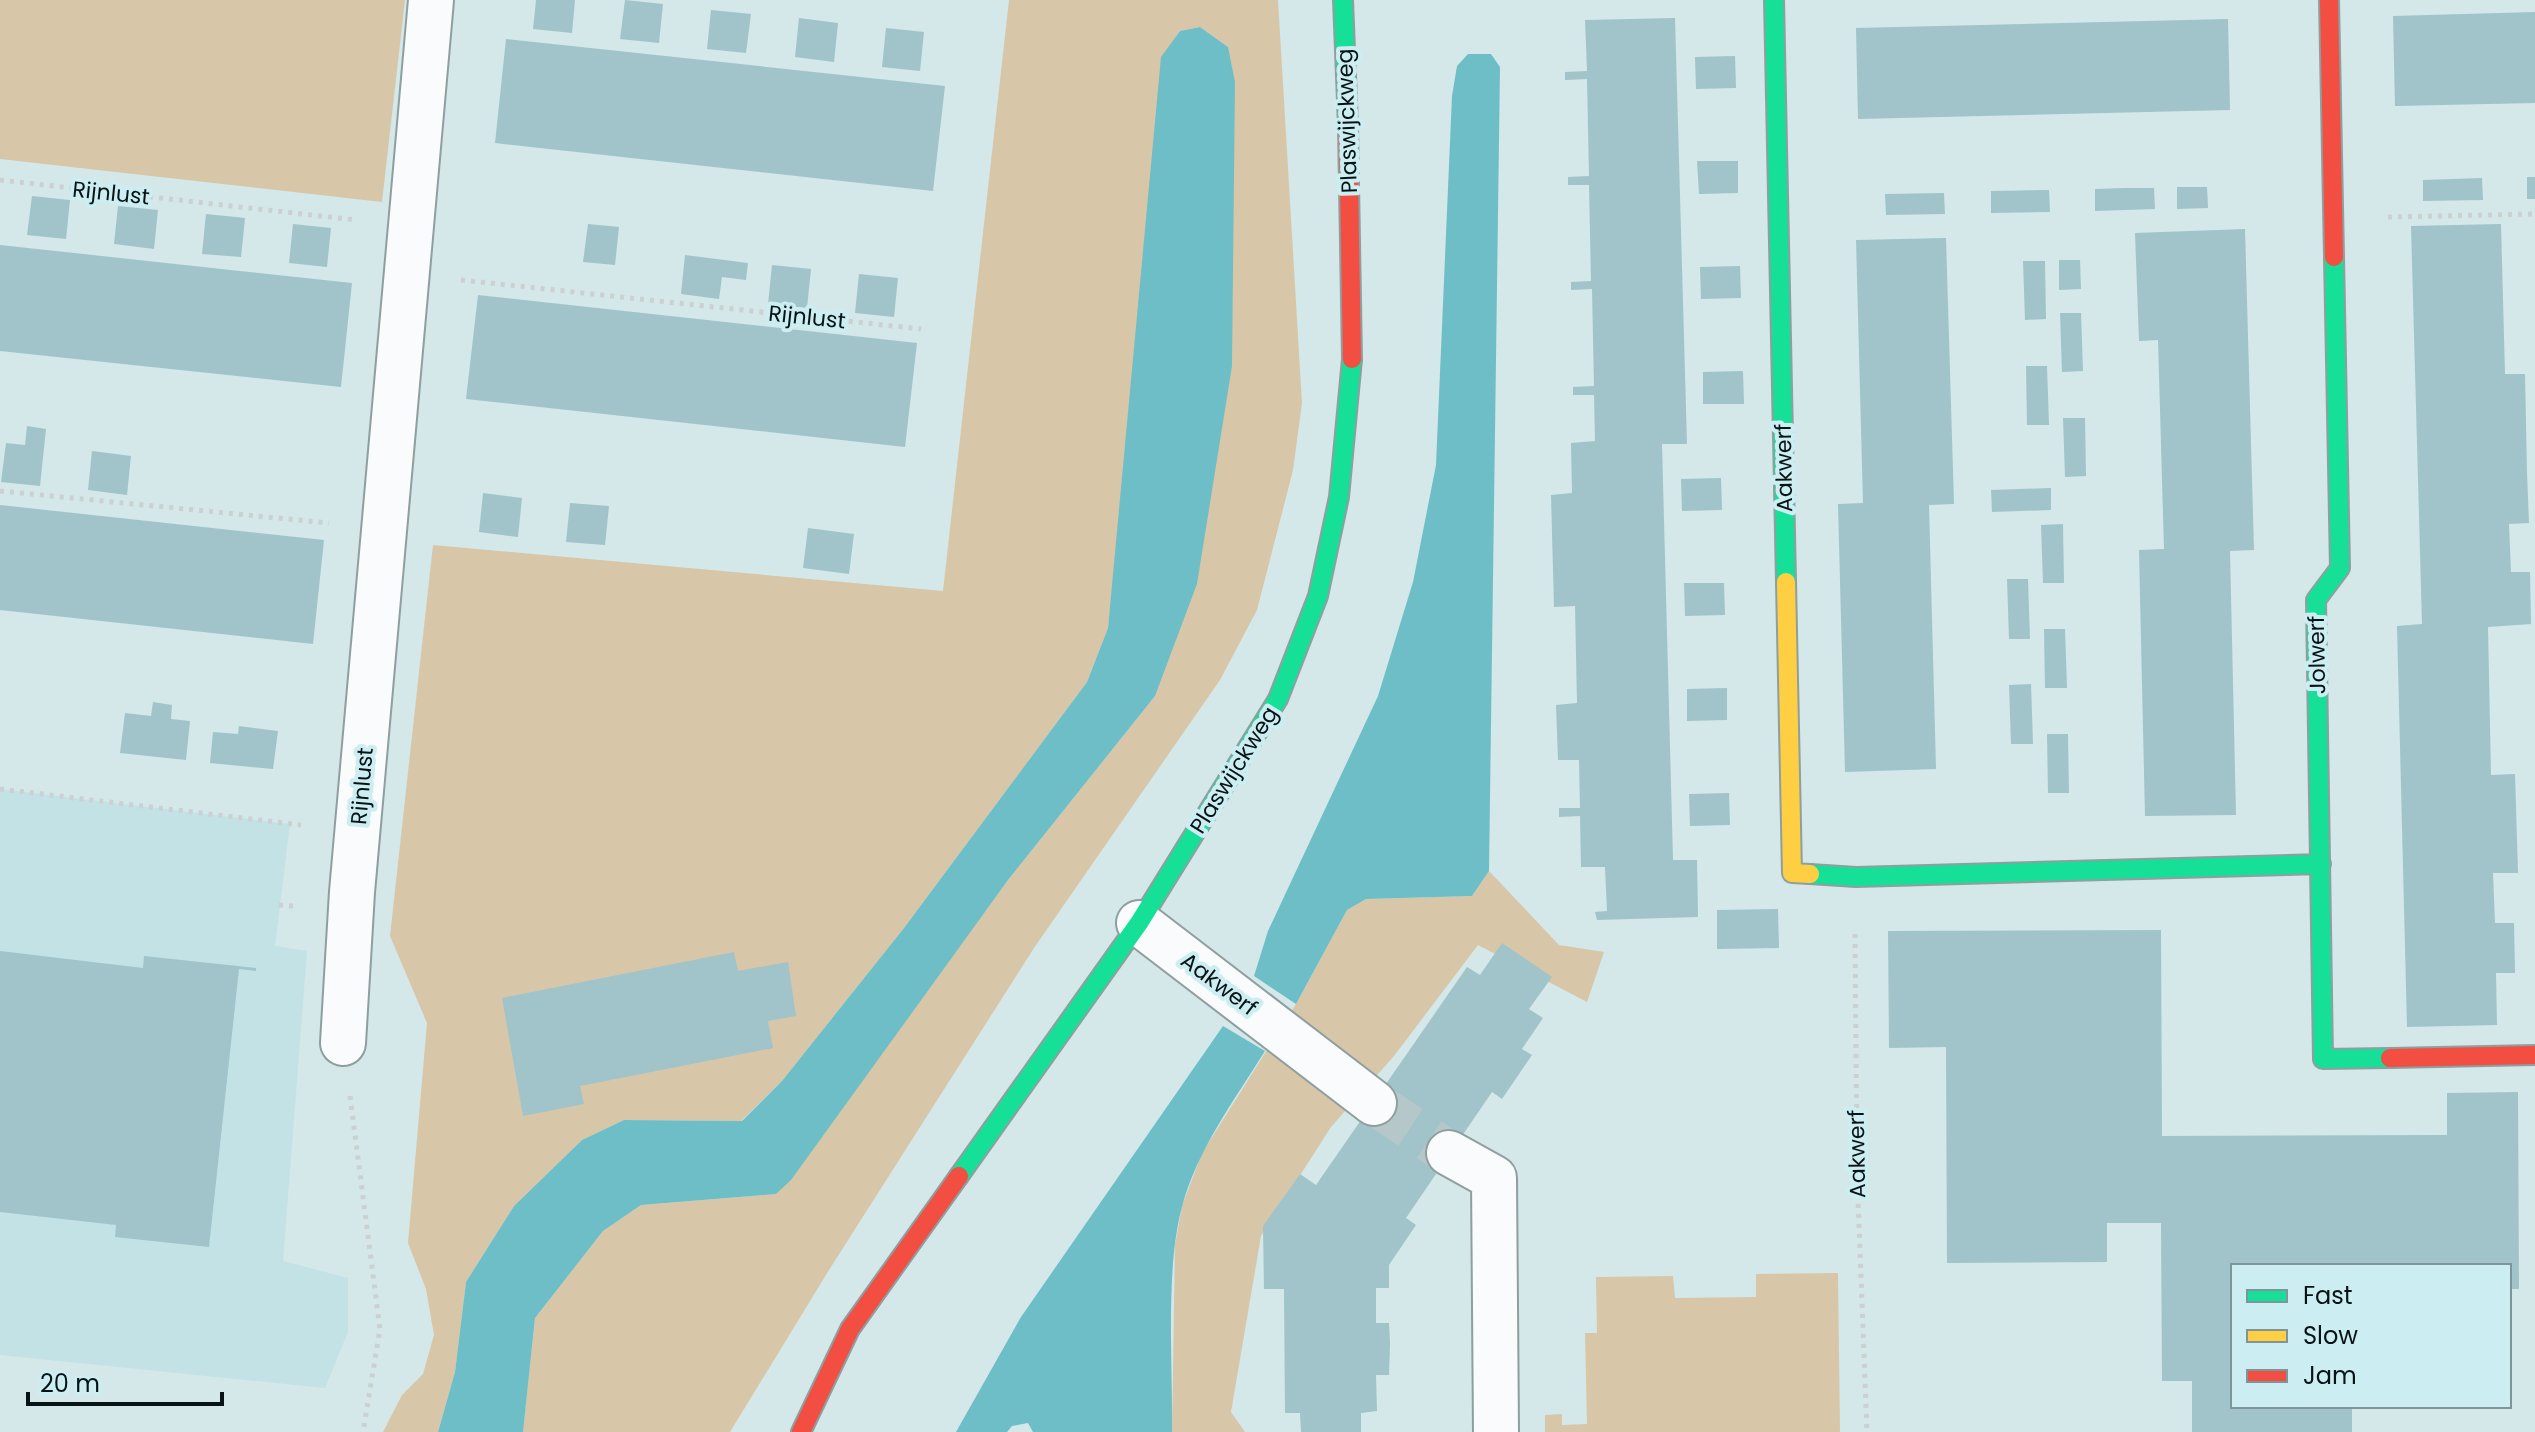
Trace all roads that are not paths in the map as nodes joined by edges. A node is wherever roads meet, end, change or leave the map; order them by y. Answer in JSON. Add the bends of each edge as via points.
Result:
{"nodes":[{"id":1,"x":431,"y":0,"type":"edge"},
{"id":2,"x":1343,"y":0,"type":"edge"},
{"id":3,"x":1774,"y":0,"type":"edge"},
{"id":4,"x":2329,"y":0,"type":"edge"},
{"id":5,"x":2321,"y":864,"type":"junction"},
{"id":6,"x":1139,"y":923,"type":"junction"},
{"id":7,"x":343,"y":1043,"type":"road end"},
{"id":8,"x":2535,"y":1055,"type":"edge"},
{"id":9,"x":1374,"y":1103,"type":"tunnel mouth"},
{"id":10,"x":1449,"y":1153,"type":"tunnel mouth"},
{"id":11,"x":801,"y":1432,"type":"edge"},
{"id":12,"x":1496,"y":1432,"type":"edge"}],
"edges":[{"from":1,"to":7,"type":"street","name":"Rijnlust"},
{"from":2,"to":6,"type":"street","name":"Plaswijckweg","via":[[1352,367],[1339,497],[1318,596],[1278,699]]},
{"from":3,"to":5,"type":"street","name":"Aakwerf","via":[[1792,873],[1856,877]]},
{"from":4,"to":5,"type":"street","name":"Jolwerf","via":[[2340,568],[2316,600]]},
{"from":5,"to":8,"type":"street","name":"Jolwerf","via":[[2323,1059]]},
{"from":6,"to":9,"type":"street","name":"Aakwerf"},
{"from":6,"to":11,"type":"street","name":"Plaswijckweg","via":[[850,1329]]},
{"from":10,"to":12,"type":"street","via":[[1494,1178]]}]}
